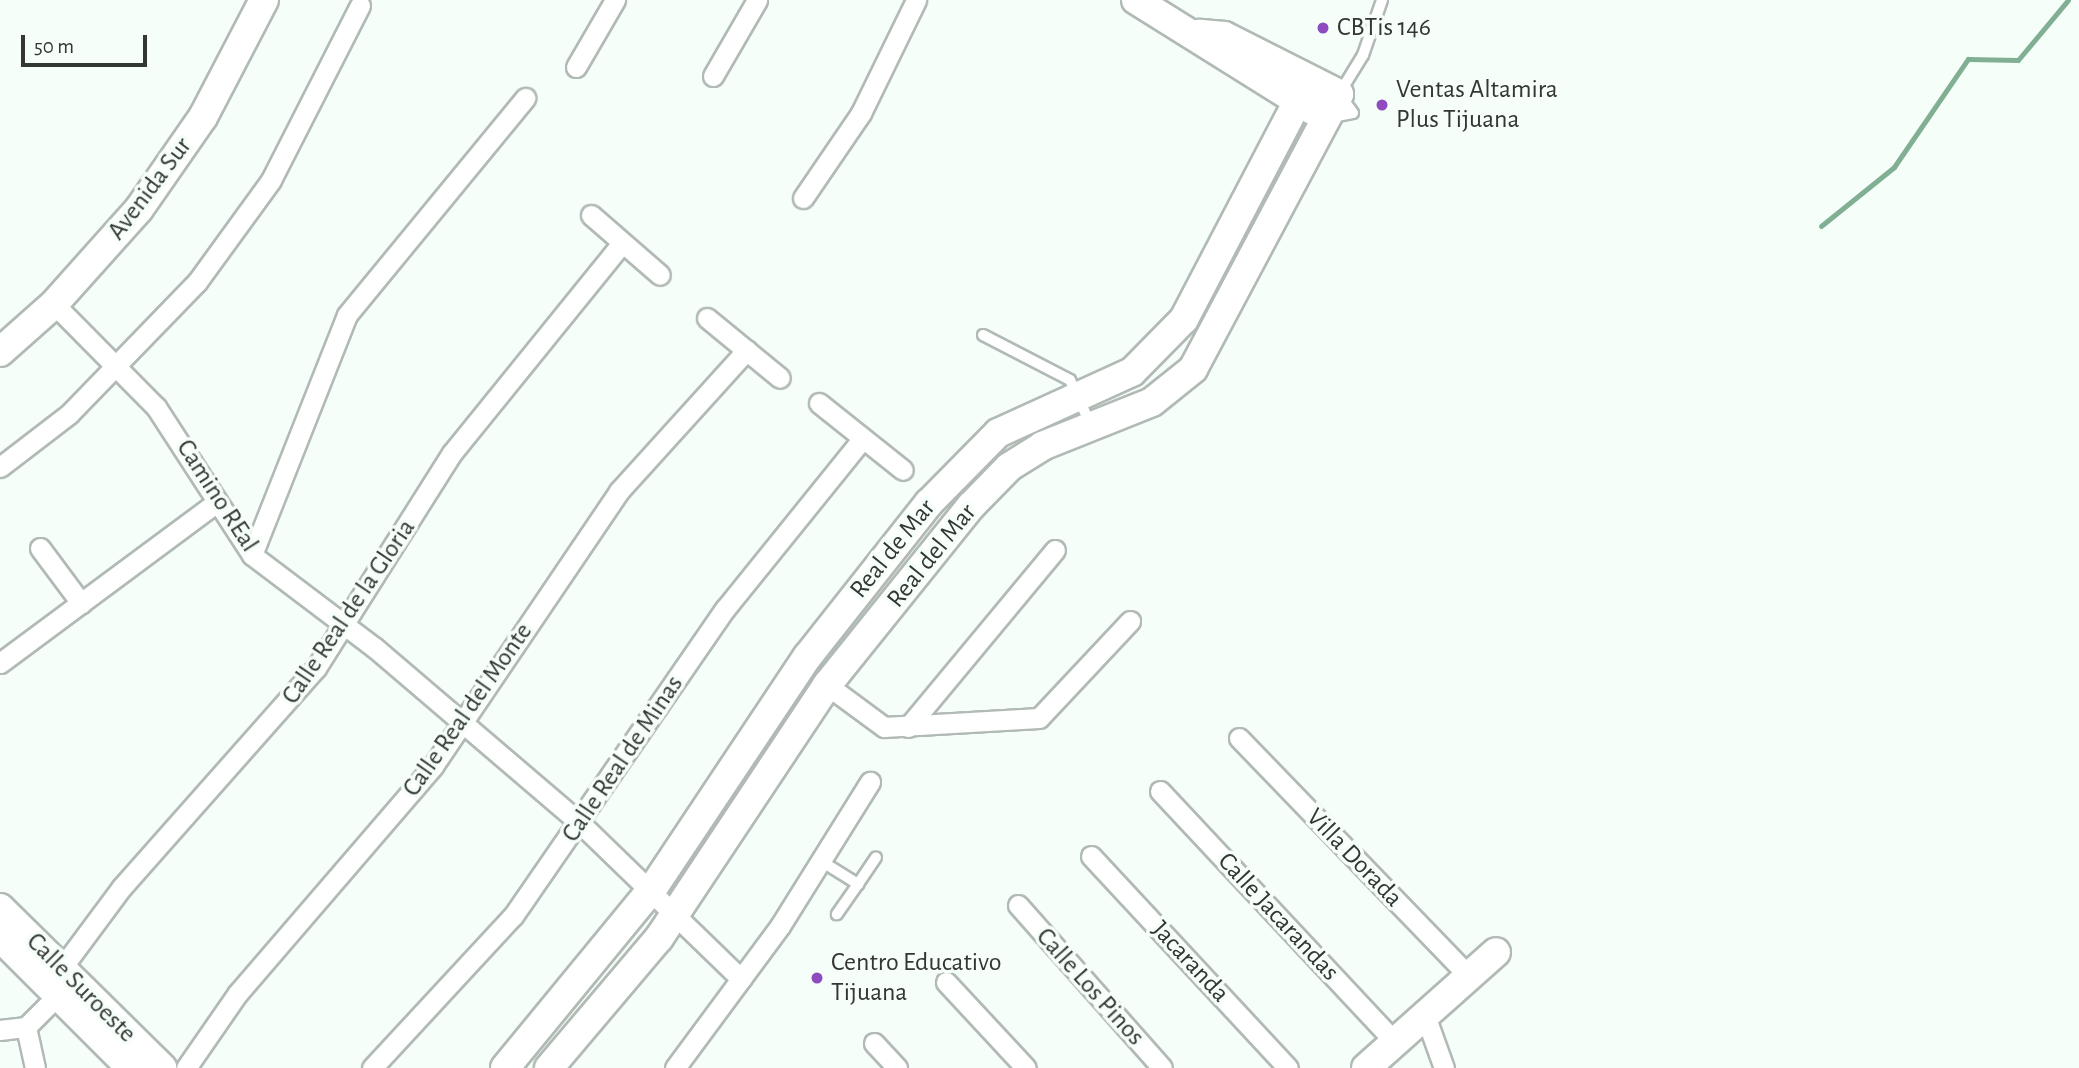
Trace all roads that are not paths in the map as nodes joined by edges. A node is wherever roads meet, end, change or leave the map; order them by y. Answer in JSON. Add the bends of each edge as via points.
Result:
{"nodes":[{"id":1,"x":264,"y":0,"type":"edge"},
{"id":2,"x":615,"y":0,"type":"edge"},
{"id":3,"x":757,"y":0,"type":"edge"},
{"id":4,"x":916,"y":0,"type":"edge"},
{"id":5,"x":1136,"y":0,"type":"edge"},
{"id":6,"x":1382,"y":0,"type":"edge"},
{"id":7,"x":360,"y":5,"type":"dead end"},
{"id":8,"x":576,"y":67,"type":"dead end"},
{"id":9,"x":713,"y":76,"type":"dead end"},
{"id":10,"x":1303,"y":91,"type":"junction"},
{"id":11,"x":525,"y":98,"type":"dead end"},
{"id":12,"x":1333,"y":106,"type":"junction"},
{"id":13,"x":803,"y":198,"type":"dead end"},
{"id":14,"x":591,"y":215,"type":"dead end"},
{"id":15,"x":622,"y":243,"type":"junction"},
{"id":16,"x":660,"y":275,"type":"dead end"},
{"id":17,"x":54,"y":304,"type":"junction"},
{"id":18,"x":706,"y":318,"type":"dead end"},
{"id":19,"x":984,"y":335,"type":"dead end"},
{"id":20,"x":747,"y":350,"type":"junction"},
{"id":21,"x":0,"y":352,"type":"edge"},
{"id":22,"x":118,"y":367,"type":"junction"},
{"id":23,"x":780,"y":378,"type":"dead end"},
{"id":24,"x":1080,"y":394,"type":"junction"},
{"id":25,"x":818,"y":403,"type":"dead end"},
{"id":26,"x":1092,"y":426,"type":"junction"},
{"id":27,"x":862,"y":439,"type":"junction"},
{"id":28,"x":0,"y":467,"type":"edge"},
{"id":29,"x":902,"y":470,"type":"dead end"},
{"id":30,"x":217,"y":502,"type":"junction"},
{"id":31,"x":40,"y":548,"type":"dead end"},
{"id":32,"x":1055,"y":550,"type":"dead end"},
{"id":33,"x":252,"y":555,"type":"junction"},
{"id":34,"x":81,"y":603,"type":"junction"},
{"id":35,"x":1130,"y":621,"type":"dead end"},
{"id":36,"x":346,"y":625,"type":"junction"},
{"id":37,"x":0,"y":663,"type":"edge"},
{"id":38,"x":827,"y":685,"type":"junction"},
{"id":39,"x":463,"y":723,"type":"junction"},
{"id":40,"x":908,"y":727,"type":"junction"},
{"id":41,"x":1239,"y":738,"type":"dead end"},
{"id":42,"x":870,"y":782,"type":"dead end"},
{"id":43,"x":1160,"y":791,"type":"dead end"},
{"id":44,"x":580,"y":822,"type":"junction"},
{"id":45,"x":1091,"y":856,"type":"dead end"},
{"id":46,"x":876,"y":857,"type":"dead end"},
{"id":47,"x":821,"y":861,"type":"junction"},
{"id":48,"x":858,"y":884,"type":"junction"},
{"id":49,"x":653,"y":888,"type":"junction"},
{"id":50,"x":1018,"y":905,"type":"dead end"},
{"id":51,"x":0,"y":908,"type":"edge"},
{"id":52,"x":837,"y":914,"type":"dead end"},
{"id":53,"x":676,"y":915,"type":"junction"},
{"id":54,"x":0,"y":937,"type":"edge"},
{"id":55,"x":1496,"y":952,"type":"dead end"},
{"id":56,"x":1470,"y":977,"type":"junction"},
{"id":57,"x":741,"y":979,"type":"junction"},
{"id":58,"x":59,"y":982,"type":"junction"},
{"id":59,"x":946,"y":982,"type":"dead end"},
{"id":60,"x":1426,"y":1018,"type":"junction"},
{"id":61,"x":26,"y":1027,"type":"junction"},
{"id":62,"x":0,"y":1030,"type":"edge"},
{"id":63,"x":874,"y":1043,"type":"dead end"},
{"id":64,"x":1397,"y":1044,"type":"junction"},
{"id":65,"x":35,"y":1068,"type":"edge"},
{"id":66,"x":131,"y":1068,"type":"edge"},
{"id":67,"x":162,"y":1068,"type":"edge"},
{"id":68,"x":186,"y":1068,"type":"edge"},
{"id":69,"x":372,"y":1068,"type":"edge"},
{"id":70,"x":505,"y":1068,"type":"edge"},
{"id":71,"x":549,"y":1068,"type":"edge"},
{"id":72,"x":675,"y":1068,"type":"edge"},
{"id":73,"x":897,"y":1068,"type":"edge"},
{"id":74,"x":1026,"y":1068,"type":"edge"},
{"id":75,"x":1162,"y":1068,"type":"edge"},
{"id":76,"x":1288,"y":1068,"type":"edge"},
{"id":77,"x":1366,"y":1068,"type":"edge"},
{"id":78,"x":1444,"y":1068,"type":"edge"}],
"edges":[{"from":1,"to":17,"type":"street","name":"Avenida Sur","via":[[171,166]]},
{"from":2,"to":8,"type":"street"},
{"from":3,"to":9,"type":"street"},
{"from":4,"to":13,"type":"street","via":[[861,113]]},
{"from":5,"to":10,"type":"street","via":[[1199,34],[1224,36]]},
{"from":6,"to":12,"type":"lane","via":[[1363,55]]},
{"from":7,"to":22,"type":"street","via":[[271,180],[197,282]]},
{"from":10,"to":12,"type":"street"},
{"from":10,"to":24,"type":"street","name":"Real de Mar","via":[[1184,319],[1132,372]]},
{"from":11,"to":33,"type":"street","via":[[347,315]]},
{"from":12,"to":26,"type":"street","name":"Real del Mar","via":[[1193,369],[1152,402]]},
{"from":14,"to":15,"type":"street"},
{"from":15,"to":16,"type":"street"},
{"from":15,"to":36,"type":"street","name":"Calle Real de la Gloria","via":[[452,453]]},
{"from":17,"to":21,"type":"street","name":"Avenida Sur"},
{"from":17,"to":22,"type":"street","name":"Camino REal"},
{"from":18,"to":20,"type":"street"},
{"from":19,"to":24,"type":"lane","via":[[1053,367]]},
{"from":20,"to":23,"type":"street"},
{"from":20,"to":39,"type":"street","name":"Calle Real del Monte","via":[[619,491]]},
{"from":22,"to":28,"type":"street"},
{"from":22,"to":30,"type":"street","name":"Camino REal","via":[[177,435]]},
{"from":24,"to":26,"type":"lane"},
{"from":24,"to":49,"type":"street","name":"Real de Mar","via":[[998,433],[929,503],[808,656]]},
{"from":25,"to":27,"type":"street"},
{"from":26,"to":38,"type":"street","name":"Real del Mar","via":[[1009,467]]},
{"from":27,"to":29,"type":"street"},
{"from":27,"to":44,"type":"street","name":"Calle Real de Minas","via":[[725,609]]},
{"from":30,"to":33,"type":"street","name":"Camino REal"},
{"from":30,"to":34,"type":"street"},
{"from":31,"to":34,"type":"street"},
{"from":32,"to":40,"type":"street"},
{"from":33,"to":36,"type":"street","name":"Camino REal"},
{"from":34,"to":37,"type":"street"},
{"from":35,"to":40,"type":"street","via":[[1039,718]]},
{"from":36,"to":39,"type":"street","name":"Camino REal"},
{"from":36,"to":58,"type":"street","name":"Calle Real de la Gloria","via":[[275,719],[105,908]]},
{"from":38,"to":40,"type":"street","via":[[877,725]]},
{"from":38,"to":53,"type":"street","name":"Real del Mar"},
{"from":39,"to":44,"type":"street","name":"Camino REal"},
{"from":39,"to":68,"type":"street","name":"Calle Real del Monte","via":[[390,820],[238,993]]},
{"from":41,"to":56,"type":"street","name":"Villa Dorada"},
{"from":42,"to":47,"type":"street"},
{"from":43,"to":64,"type":"street","name":"Calle Jacarandas"},
{"from":44,"to":49,"type":"street","name":"Camino REal"},
{"from":44,"to":69,"type":"street","name":"Calle Real de Minas","via":[[513,916]]},
{"from":45,"to":76,"type":"street","name":"Jacaranda"},
{"from":46,"to":48,"type":"lane"},
{"from":47,"to":48,"type":"lane"},
{"from":47,"to":57,"type":"street"},
{"from":48,"to":52,"type":"lane"},
{"from":49,"to":53,"type":"street","name":"Camino REal"},
{"from":49,"to":70,"type":"street","name":"Real de Mar"},
{"from":50,"to":75,"type":"street","name":"Calle Los Pinos"},
{"from":51,"to":58,"type":"street","name":"Calle Suroeste"},
{"from":53,"to":57,"type":"street","name":"Camino REal"},
{"from":53,"to":71,"type":"street","name":"Real del Mar"},
{"from":54,"to":58,"type":"street","name":"Calle Suroeste"},
{"from":55,"to":56,"type":"street"},
{"from":56,"to":60,"type":"street"},
{"from":57,"to":72,"type":"street"},
{"from":58,"to":61,"type":"street","name":"Calle Real de la Gloria"},
{"from":58,"to":66,"type":"street","name":"Calle Suroeste"},
{"from":58,"to":67,"type":"street","name":"Calle Suroeste"},
{"from":59,"to":74,"type":"street"},
{"from":60,"to":64,"type":"street"},
{"from":60,"to":78,"type":"street"},
{"from":61,"to":62,"type":"street"},
{"from":61,"to":65,"type":"street"},
{"from":63,"to":73,"type":"street"},
{"from":64,"to":77,"type":"street"}]}
